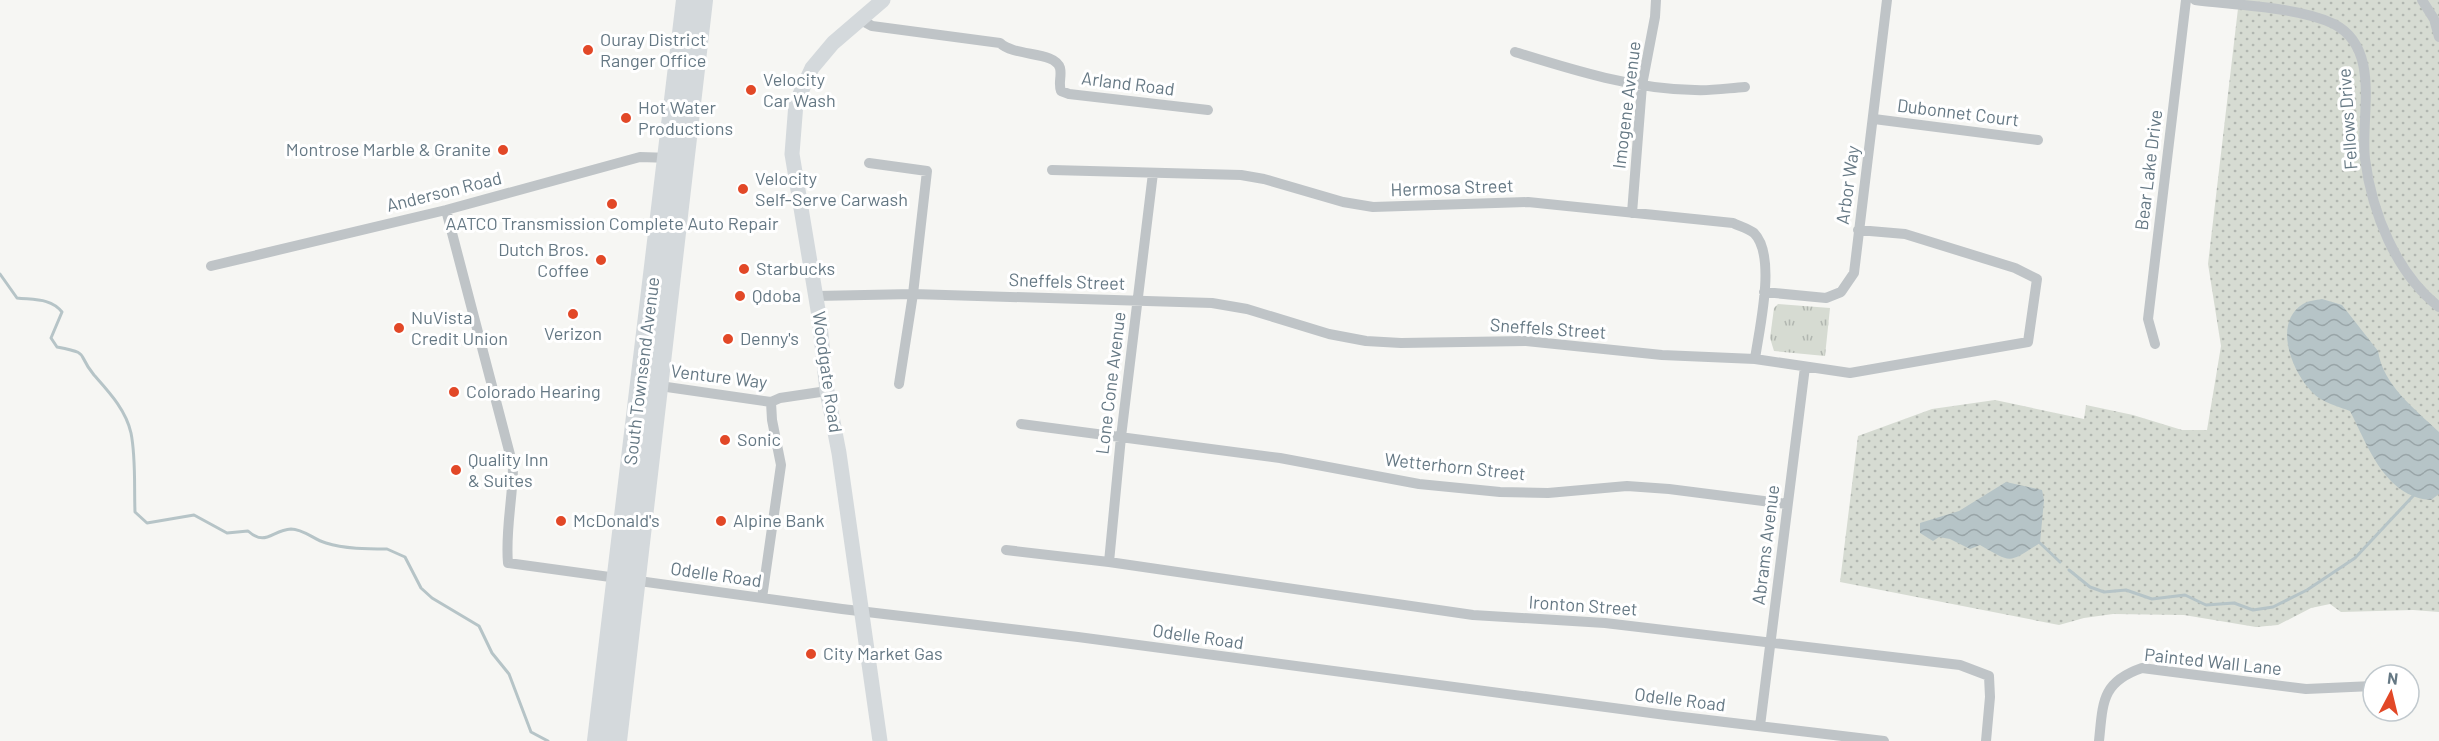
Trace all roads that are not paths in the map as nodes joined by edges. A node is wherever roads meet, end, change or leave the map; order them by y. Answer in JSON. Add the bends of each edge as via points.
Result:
{"nodes":[{"id":1,"x":686,"y":0,"type":"edge"},
{"id":2,"x":703,"y":0,"type":"edge"},
{"id":3,"x":883,"y":0,"type":"edge"},
{"id":4,"x":1656,"y":0,"type":"edge"},
{"id":5,"x":1887,"y":0,"type":"edge"},
{"id":6,"x":2186,"y":0,"type":"edge"},
{"id":7,"x":2195,"y":0,"type":"edge"},
{"id":8,"x":2422,"y":0,"type":"edge"},
{"id":9,"x":861,"y":20,"type":"junction"},
{"id":10,"x":2439,"y":37,"type":"edge"},
{"id":11,"x":1515,"y":52,"type":"dead end"},
{"id":12,"x":1642,"y":86,"type":"junction"},
{"id":13,"x":1745,"y":87,"type":"dead end"},
{"id":14,"x":1208,"y":110,"type":"dead end"},
{"id":15,"x":1874,"y":119,"type":"junction"},
{"id":16,"x":2038,"y":140,"type":"dead end"},
{"id":17,"x":676,"y":159,"type":"junction"},
{"id":18,"x":869,"y":163,"type":"dead end"},
{"id":19,"x":1052,"y":170,"type":"dead end"},
{"id":20,"x":1153,"y":173,"type":"junction"},
{"id":21,"x":446,"y":210,"type":"junction"},
{"id":22,"x":1632,"y":213,"type":"junction"},
{"id":23,"x":1858,"y":230,"type":"junction"},
{"id":24,"x":211,"y":266,"type":"dead end"},
{"id":25,"x":1764,"y":292,"type":"junction"},
{"id":26,"x":913,"y":294,"type":"junction"},
{"id":27,"x":816,"y":296,"type":"junction"},
{"id":28,"x":1137,"y":301,"type":"junction"},
{"id":29,"x":2439,"y":307,"type":"edge"},
{"id":30,"x":2155,"y":344,"type":"dead end"},
{"id":31,"x":1755,"y":359,"type":"junction"},
{"id":32,"x":1805,"y":367,"type":"junction"},
{"id":33,"x":649,"y":384,"type":"junction"},
{"id":34,"x":899,"y":384,"type":"dead end"},
{"id":35,"x":827,"y":391,"type":"junction"},
{"id":36,"x":771,"y":402,"type":"junction"},
{"id":37,"x":1021,"y":424,"type":"dead end"},
{"id":38,"x":1121,"y":437,"type":"junction"},
{"id":39,"x":1787,"y":504,"type":"junction"},
{"id":40,"x":1006,"y":550,"type":"dead end"},
{"id":41,"x":1109,"y":562,"type":"junction"},
{"id":42,"x":627,"y":579,"type":"junction"},
{"id":43,"x":762,"y":598,"type":"junction"},
{"id":44,"x":861,"y":611,"type":"junction"},
{"id":45,"x":1772,"y":641,"type":"junction"},
{"id":46,"x":2361,"y":687,"type":"edge"},
{"id":47,"x":1760,"y":726,"type":"junction"},
{"id":48,"x":604,"y":741,"type":"edge"},
{"id":49,"x":880,"y":741,"type":"edge"},
{"id":50,"x":1884,"y":741,"type":"edge"},
{"id":51,"x":1986,"y":741,"type":"edge"},
{"id":52,"x":2099,"y":741,"type":"edge"}],
"edges":[{"from":1,"to":17,"type":"highway","name":"South Townsend Avenue"},
{"from":2,"to":17,"type":"highway","name":"South Townsend Avenue"},
{"from":3,"to":9,"type":"street","name":"Woodgate Road"},
{"from":4,"to":12,"type":"street","name":"Imogene Avenue"},
{"from":5,"to":15,"type":"street","name":"Arbor Way"},
{"from":6,"to":30,"type":"street","name":"Bear Lake Drive","via":[[2148,319]]},
{"from":7,"to":29,"type":"street","name":"Fellows Drive","via":[[2311,15],[2336,26],[2356,44],[2365,72],[2365,158],[2373,198],[2405,271]]},
{"from":8,"to":10,"type":"street"},
{"from":9,"to":14,"type":"street","name":"Arland Road","via":[[872,26],[1000,43],[1022,54],[1048,57],[1060,69],[1061,91],[1069,94]]},
{"from":9,"to":27,"type":"street","name":"Woodgate Road","via":[[822,55],[803,84],[794,112],[793,166]]},
{"from":11,"to":12,"type":"street","via":[[1583,74]]},
{"from":12,"to":13,"type":"street","via":[[1695,90]]},
{"from":12,"to":22,"type":"street","name":"Imogene Avenue"},
{"from":15,"to":16,"type":"street","name":"Dubonnet Court"},
{"from":15,"to":23,"type":"street","name":"Arbor Way"},
{"from":17,"to":21,"type":"street","name":"Anderson Road","via":[[640,157]]},
{"from":17,"to":33,"type":"highway","name":"South Townsend Avenue"},
{"from":18,"to":26,"type":"street","via":[[927,171]]},
{"from":19,"to":20,"type":"street","name":"Hermosa Street"},
{"from":20,"to":22,"type":"street","name":"Hermosa Street","via":[[1240,175],[1373,207],[1528,202]]},
{"from":20,"to":28,"type":"street","name":"Lone Cone Avenue"},
{"from":21,"to":24,"type":"street","name":"Anderson Road"},
{"from":21,"to":42,"type":"street","name":"Odelle Road","via":[[513,466],[508,563]]},
{"from":22,"to":25,"type":"street","name":"Hermosa Street","via":[[1733,223],[1754,233],[1766,266]]},
{"from":23,"to":25,"type":"street","name":"Arbor Way","via":[[1854,273],[1841,292],[1826,298]]},
{"from":23,"to":32,"type":"street","name":"Sneffels Street","via":[[1905,234],[2015,268],[2037,279],[2028,342],[1850,373]]},
{"from":25,"to":31,"type":"street"},
{"from":26,"to":27,"type":"street","name":"Sneffels Street"},
{"from":26,"to":28,"type":"street","name":"Sneffels Street"},
{"from":26,"to":34,"type":"street"},
{"from":27,"to":35,"type":"street","name":"Woodgate Road"},
{"from":28,"to":31,"type":"street","name":"Sneffels Street","via":[[1212,303],[1247,309],[1366,341],[1526,341],[1662,355]]},
{"from":28,"to":38,"type":"street","name":"Lone Cone Avenue"},
{"from":31,"to":32,"type":"street","name":"Sneffels Street"},
{"from":32,"to":39,"type":"street","name":"Abrams Avenue"},
{"from":33,"to":36,"type":"street","name":"Venture Way"},
{"from":33,"to":42,"type":"highway","name":"South Townsend Avenue"},
{"from":35,"to":36,"type":"street","name":"Venture Way"},
{"from":35,"to":44,"type":"street","name":"Woodgate Road"},
{"from":36,"to":43,"type":"street","via":[[780,465]]},
{"from":37,"to":38,"type":"street","name":"Wetterhorn Street"},
{"from":38,"to":39,"type":"street","name":"Wetterhorn Street","via":[[1280,458],[1419,484],[1548,493],[1627,486]]},
{"from":38,"to":41,"type":"street","name":"Lone Cone Avenue"},
{"from":39,"to":45,"type":"street","name":"Abrams Avenue"},
{"from":40,"to":41,"type":"street","name":"Ironton Street"},
{"from":41,"to":45,"type":"street","name":"Ironton Street","via":[[1473,615],[1605,623]]},
{"from":42,"to":43,"type":"street","name":"Odelle Road"},
{"from":42,"to":48,"type":"highway","name":"South Townsend Avenue"},
{"from":43,"to":44,"type":"street","name":"Odelle Road"},
{"from":44,"to":47,"type":"street","name":"Odelle Road"},
{"from":44,"to":49,"type":"street","name":"Woodgate Road"},
{"from":45,"to":47,"type":"street","name":"Abrams Avenue"},
{"from":45,"to":51,"type":"street","name":"Ironton Street","via":[[1960,664],[1989,676]]},
{"from":46,"to":52,"type":"street","name":"Painted Wall Lane","via":[[2306,689],[2142,668],[2115,681],[2103,706]]},
{"from":47,"to":50,"type":"street","name":"Odelle Road"}]}
